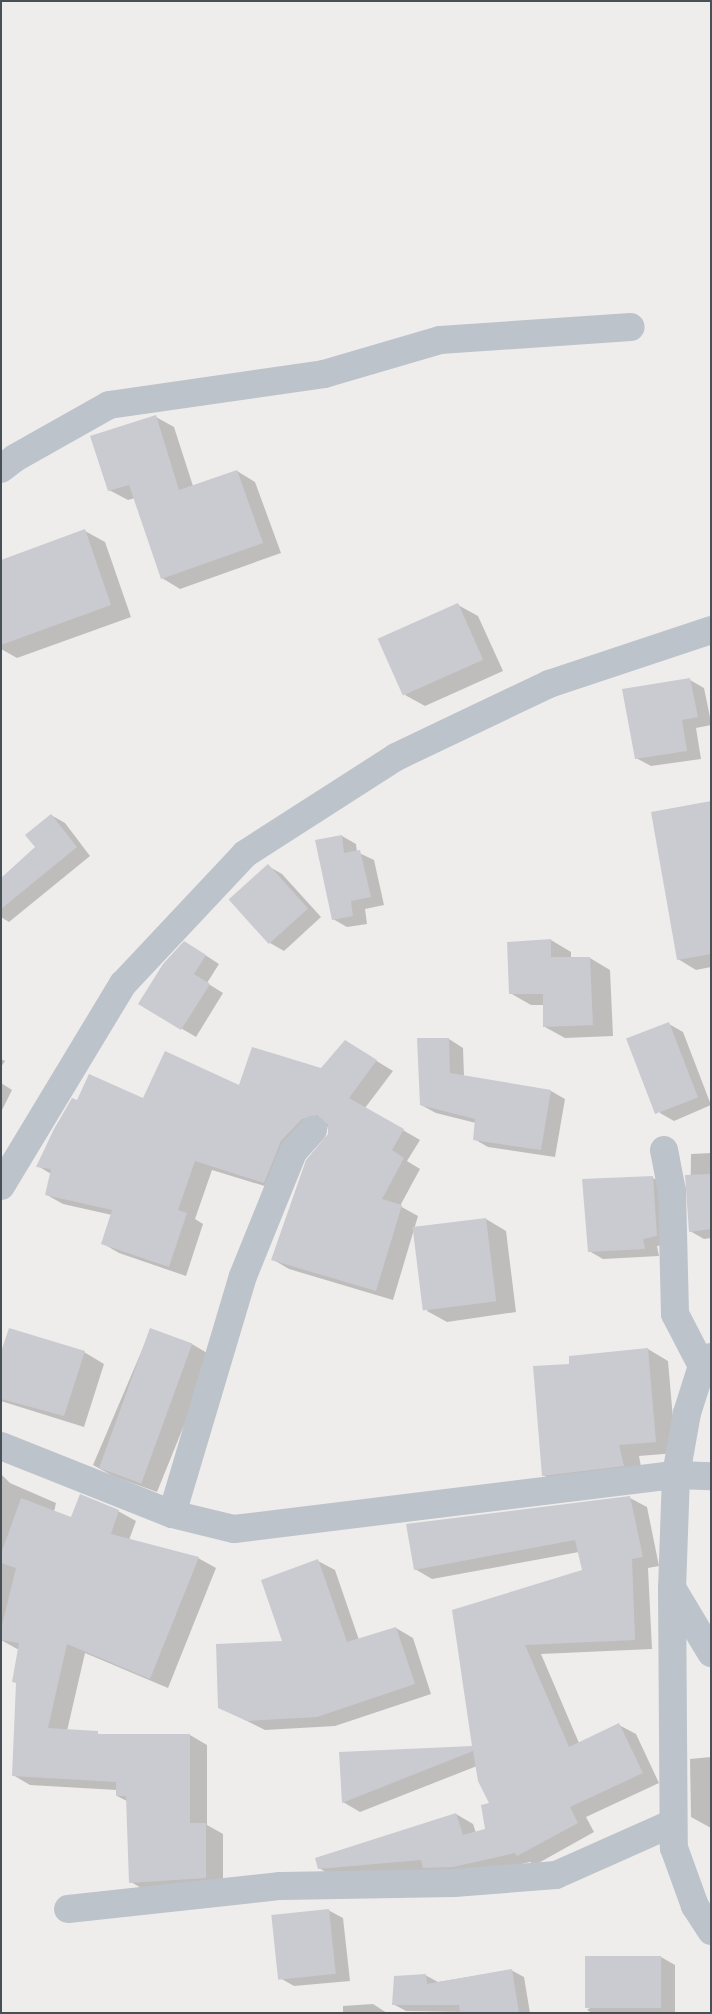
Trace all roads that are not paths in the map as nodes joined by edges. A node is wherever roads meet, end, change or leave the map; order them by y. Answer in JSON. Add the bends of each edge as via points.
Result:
{"nodes":[{"id":1,"x":631,"y":327,"type":"dead end"},
{"id":2,"x":1,"y":468,"type":"edge"},
{"id":3,"x":711,"y":630,"type":"edge"},
{"id":4,"x":313,"y":1130,"type":"dead end"},
{"id":5,"x":664,"y":1150,"type":"dead end"},
{"id":6,"x":1,"y":1186,"type":"edge"},
{"id":7,"x":706,"y":1362,"type":"edge"},
{"id":8,"x":1,"y":1446,"type":"edge"},
{"id":9,"x":676,"y":1476,"type":"junction"},
{"id":10,"x":711,"y":1476,"type":"edge"},
{"id":11,"x":172,"y":1514,"type":"junction"},
{"id":12,"x":672,"y":1588,"type":"junction"},
{"id":13,"x":711,"y":1653,"type":"edge"},
{"id":14,"x":673,"y":1823,"type":"junction"},
{"id":15,"x":68,"y":1909,"type":"dead end"},
{"id":16,"x":711,"y":1931,"type":"edge"}],
"edges":[{"from":1,"to":2,"type":"street","via":[[440,340],[324,374],[109,405]]},
{"from":3,"to":6,"type":"street","via":[[549,684],[396,757],[245,854],[123,984]]},
{"from":4,"to":11,"type":"street","via":[[293,1152],[243,1276]]},
{"from":5,"to":7,"type":"street","via":[[672,1191],[675,1314]]},
{"from":7,"to":9,"type":"street","via":[[687,1413]]},
{"from":8,"to":11,"type":"street"},
{"from":9,"to":10,"type":"street"},
{"from":9,"to":11,"type":"street","via":[[234,1529]]},
{"from":9,"to":12,"type":"street"},
{"from":12,"to":13,"type":"street"},
{"from":12,"to":14,"type":"street"},
{"from":14,"to":15,"type":"street","via":[[556,1875],[454,1882],[281,1886]]},
{"from":14,"to":16,"type":"street","via":[[674,1848],[695,1906]]}]}
